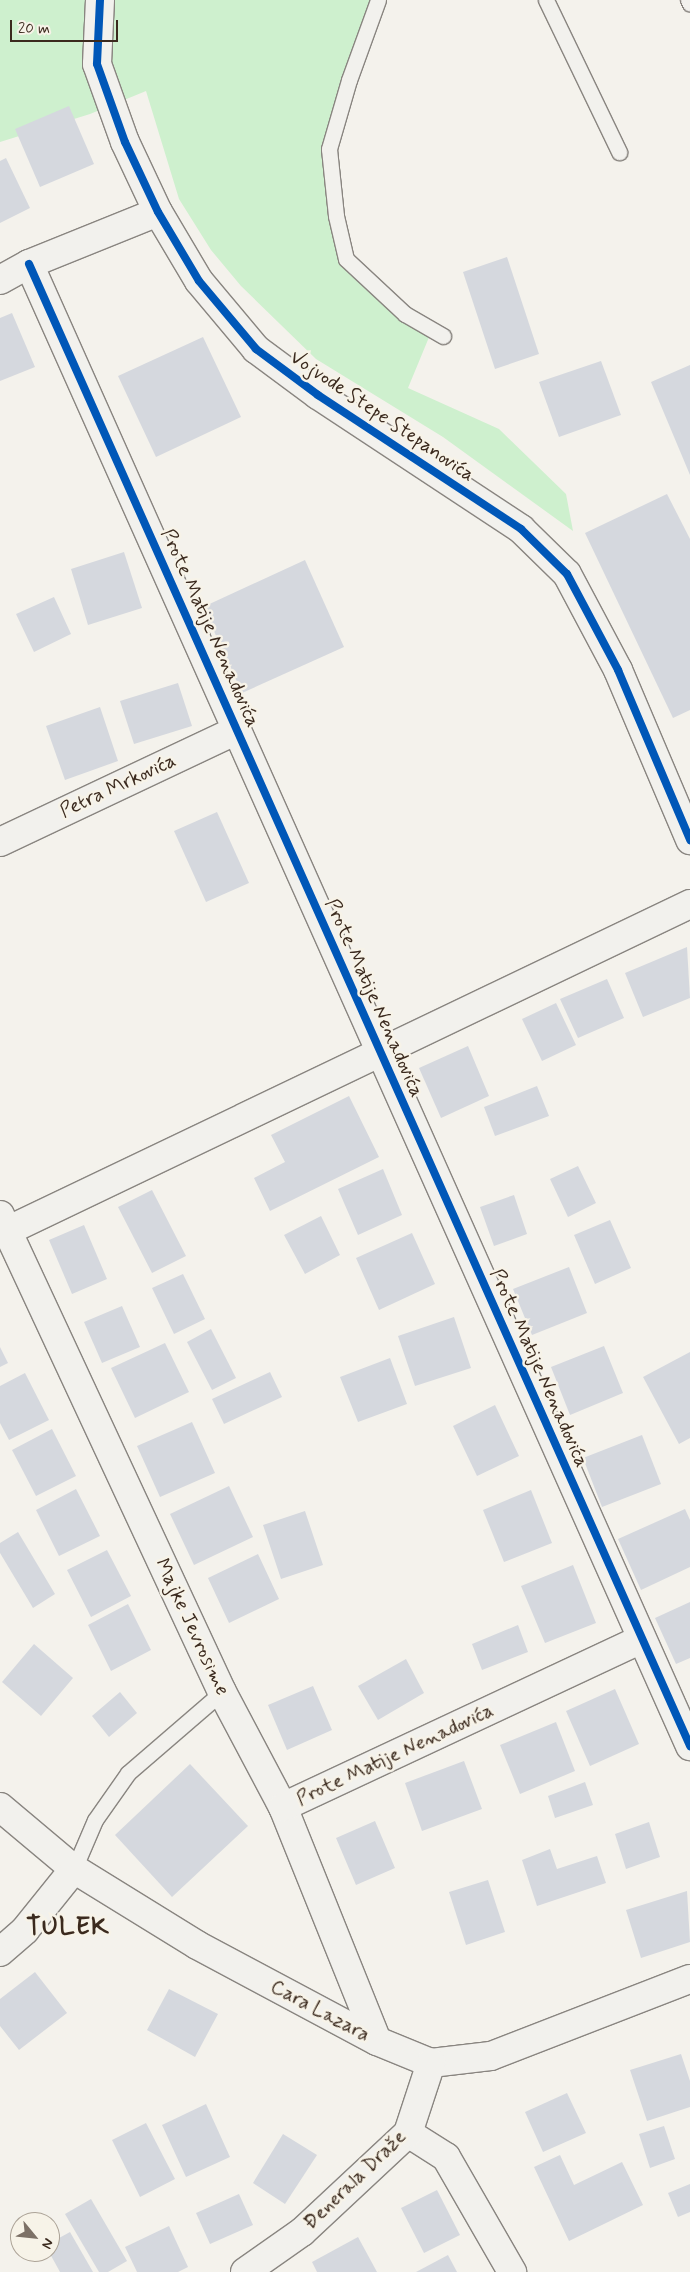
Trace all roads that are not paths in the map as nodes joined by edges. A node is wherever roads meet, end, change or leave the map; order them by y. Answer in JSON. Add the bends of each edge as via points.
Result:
{"nodes":[{"id":1,"x":100,"y":0,"type":"edge"},
{"id":2,"x":378,"y":0,"type":"edge"},
{"id":3,"x":546,"y":0,"type":"edge"},
{"id":4,"x":688,"y":0,"type":"edge"},
{"id":5,"x":690,"y":4,"type":"edge"},
{"id":6,"x":619,"y":152,"type":"dead end"},
{"id":7,"x":158,"y":212,"type":"junction"},
{"id":8,"x":29,"y":264,"type":"junction"},
{"id":9,"x":0,"y":280,"type":"edge"},
{"id":10,"x":443,"y":336,"type":"dead end"},
{"id":11,"x":237,"y":730,"type":"junction"},
{"id":12,"x":690,"y":840,"type":"edge"},
{"id":13,"x":0,"y":842,"type":"edge"},
{"id":14,"x":690,"y":904,"type":"edge"},
{"id":15,"x":381,"y":1052,"type":"junction"},
{"id":16,"x":3,"y":1223,"type":"edge"},
{"id":17,"x":642,"y":1639,"type":"junction"},
{"id":18,"x":222,"y":1692,"type":"junction"},
{"id":19,"x":690,"y":1746,"type":"edge"},
{"id":20,"x":0,"y":1807,"type":"edge"},
{"id":21,"x":283,"y":1807,"type":"junction"},
{"id":22,"x":74,"y":1869,"type":"junction"},
{"id":23,"x":0,"y":1952,"type":"edge"},
{"id":24,"x":690,"y":1979,"type":"edge"},
{"id":25,"x":377,"y":2041,"type":"junction"},
{"id":26,"x":431,"y":2063,"type":"junction"},
{"id":27,"x":408,"y":2133,"type":"junction"},
{"id":28,"x":244,"y":2272,"type":"edge"},
{"id":29,"x":512,"y":2272,"type":"edge"}],
"edges":[{"from":1,"to":7,"type":"street","name":"Vojvode Stepe Stepanovića","via":[[97,64],[125,142]]},
{"from":2,"to":10,"type":"lane","via":[[349,80],[329,149],[336,216],[346,259],[405,314]]},
{"from":3,"to":6,"type":"lane"},
{"from":4,"to":5,"type":"lane"},
{"from":7,"to":8,"type":"street"},
{"from":7,"to":12,"type":"street","name":"Vojvode Stepe Stepanovića","via":[[199,280],[256,350],[521,530],[566,574],[618,670]]},
{"from":8,"to":9,"type":"street"},
{"from":8,"to":11,"type":"street","name":"Prote Matije Nenadovića"},
{"from":11,"to":13,"type":"street","name":"Petra Mrkovića"},
{"from":11,"to":15,"type":"street","name":"Prote Matije Nenadovića"},
{"from":14,"to":15,"type":"street","name":"Prote Matije Nenadovića"},
{"from":15,"to":16,"type":"street","name":"Prote Matije Nenadovića"},
{"from":15,"to":17,"type":"street","name":"Prote Matije Nenadovića"},
{"from":16,"to":18,"type":"street","name":"Majke Jevrosime"},
{"from":17,"to":19,"type":"street","name":"Prote Matije Nenadovića"},
{"from":17,"to":21,"type":"street","name":"Prote Matije Nenadovića"},
{"from":18,"to":21,"type":"street","name":"Majke Jevrosime"},
{"from":18,"to":22,"type":"lane","via":[[128,1773],[95,1820]]},
{"from":20,"to":22,"type":"street","name":"Cara Lazara"},
{"from":21,"to":25,"type":"street","name":"Majke Jevrosime"},
{"from":22,"to":23,"type":"street","via":[[25,1930]]},
{"from":22,"to":25,"type":"street","name":"Cara Lazara","via":[[197,1945]]},
{"from":24,"to":26,"type":"street","name":"Cara Lazara","via":[[491,2056]]},
{"from":25,"to":26,"type":"street","name":"Cara Lazara"},
{"from":26,"to":27,"type":"street","name":"Đenerala Draže"},
{"from":27,"to":28,"type":"street","name":"Đenerala Draže","via":[[302,2232]]},
{"from":27,"to":29,"type":"street","via":[[446,2157]]}]}
